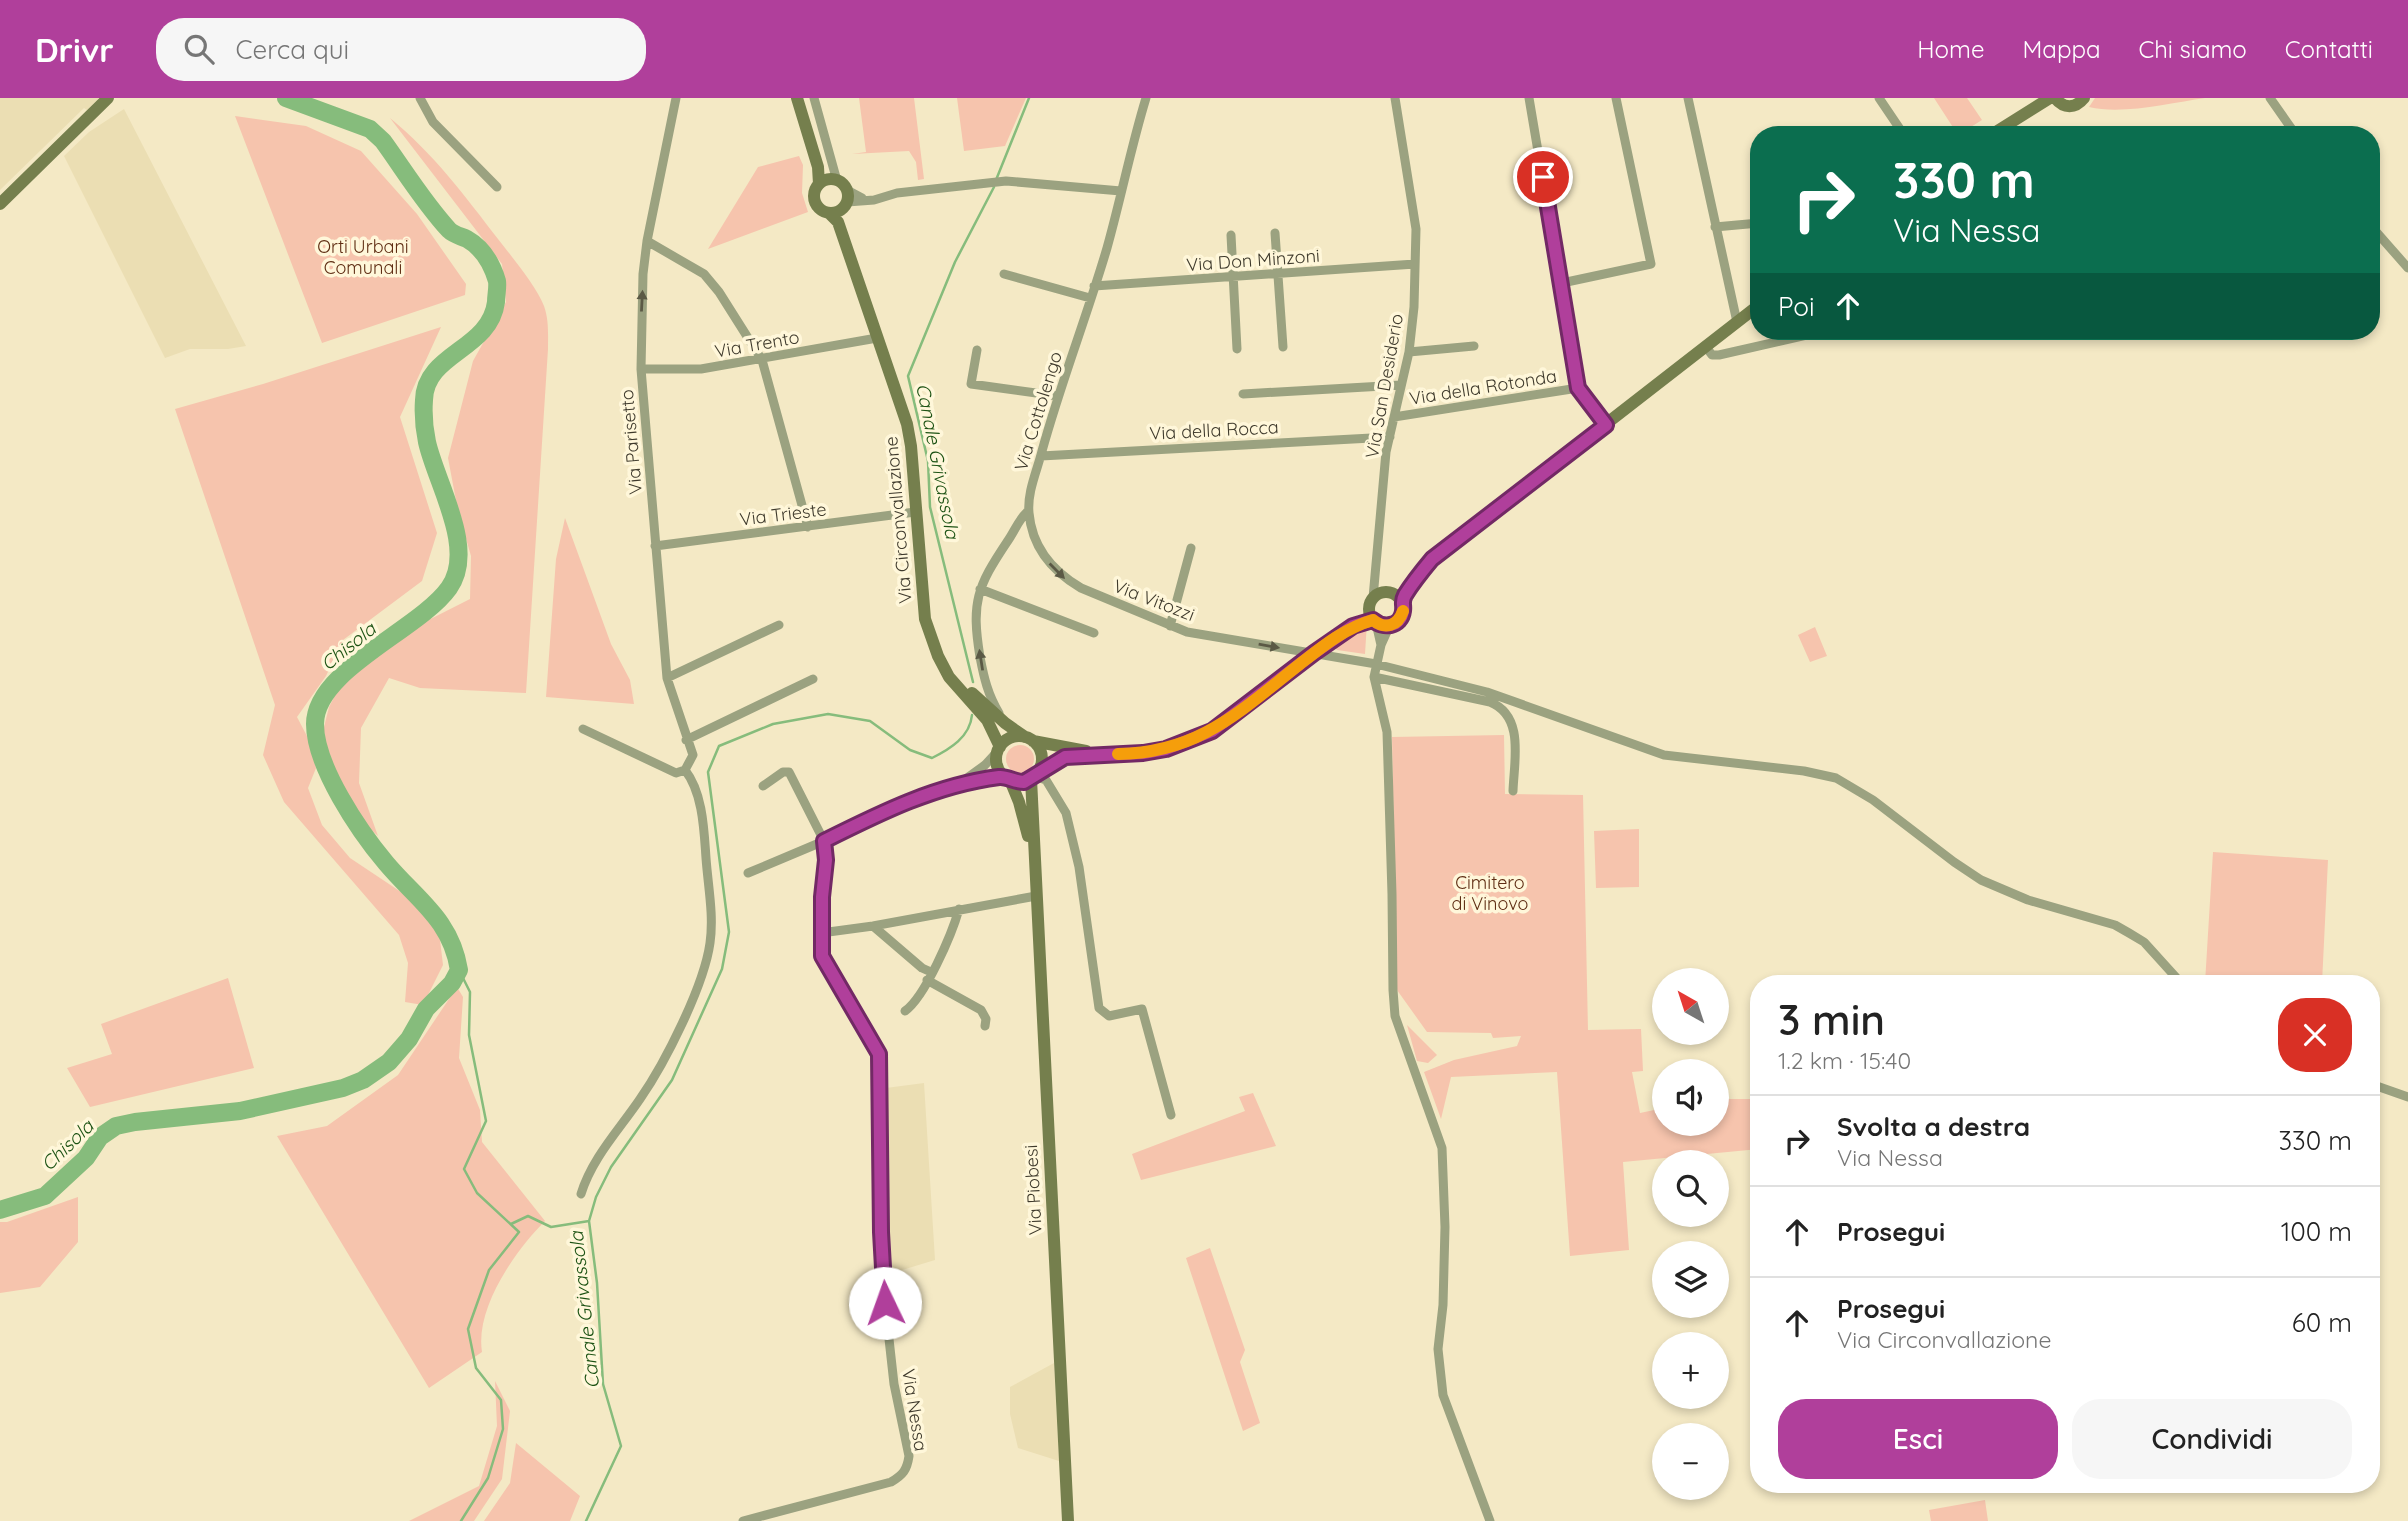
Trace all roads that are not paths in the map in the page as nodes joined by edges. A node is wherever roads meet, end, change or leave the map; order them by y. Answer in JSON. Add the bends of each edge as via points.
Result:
{"nodes":[{"id":1,"x":108,"y":98,"type":"edge"},
{"id":2,"x":419,"y":98,"type":"edge"},
{"id":3,"x":676,"y":98,"type":"edge"},
{"id":4,"x":797,"y":98,"type":"edge"},
{"id":5,"x":814,"y":98,"type":"edge"},
{"id":6,"x":1146,"y":98,"type":"edge"},
{"id":7,"x":1395,"y":98,"type":"edge"},
{"id":8,"x":1529,"y":98,"type":"edge"},
{"id":9,"x":1616,"y":98,"type":"edge"},
{"id":10,"x":1688,"y":98,"type":"edge"},
{"id":11,"x":1879,"y":98,"type":"edge"},
{"id":12,"x":2050,"y":98,"type":"edge"},
{"id":13,"x":2084,"y":98,"type":"edge"},
{"id":14,"x":2270,"y":98,"type":"edge"},
{"id":15,"x":2060,"y":102,"type":"edge"},
{"id":16,"x":2031,"y":112,"type":"junction"},
{"id":17,"x":1898,"y":126,"type":"edge"},
{"id":18,"x":2007,"y":126,"type":"edge"},
{"id":19,"x":2290,"y":126,"type":"edge"},
{"id":20,"x":497,"y":187,"type":"dead end"},
{"id":21,"x":1121,"y":191,"type":"junction"},
{"id":22,"x":836,"y":198,"type":"junction"},
{"id":23,"x":0,"y":204,"type":"edge"},
{"id":24,"x":1750,"y":224,"type":"edge"},
{"id":25,"x":1716,"y":227,"type":"junction"},
{"id":26,"x":1275,"y":233,"type":"dead end"},
{"id":27,"x":1231,"y":235,"type":"dead end"},
{"id":28,"x":2380,"y":236,"type":"edge"},
{"id":29,"x":647,"y":241,"type":"junction"},
{"id":30,"x":1415,"y":264,"type":"junction"},
{"id":31,"x":2408,"y":268,"type":"edge"},
{"id":32,"x":1004,"y":274,"type":"dead end"},
{"id":33,"x":1278,"y":274,"type":"junction"},
{"id":34,"x":1233,"y":277,"type":"junction"},
{"id":35,"x":1562,"y":283,"type":"junction"},
{"id":36,"x":1094,"y":286,"type":"junction"},
{"id":37,"x":1090,"y":298,"type":"junction"},
{"id":38,"x":1750,"y":312,"type":"edge"},
{"id":39,"x":1737,"y":322,"type":"junction"},
{"id":40,"x":877,"y":338,"type":"junction"},
{"id":41,"x":1785,"y":340,"type":"edge"},
{"id":42,"x":1474,"y":346,"type":"dead end"},
{"id":43,"x":1283,"y":347,"type":"dead end"},
{"id":44,"x":1706,"y":347,"type":"junction"},
{"id":45,"x":1237,"y":349,"type":"dead end"},
{"id":46,"x":976,"y":350,"type":"dead end"},
{"id":47,"x":1409,"y":352,"type":"junction"},
{"id":48,"x":762,"y":360,"type":"junction"},
{"id":49,"x":640,"y":369,"type":"junction"},
{"id":50,"x":1401,"y":385,"type":"junction"},
{"id":51,"x":1578,"y":388,"type":"junction"},
{"id":52,"x":1243,"y":394,"type":"dead end"},
{"id":53,"x":1058,"y":396,"type":"junction"},
{"id":54,"x":1394,"y":418,"type":"junction"},
{"id":55,"x":1606,"y":425,"type":"junction"},
{"id":56,"x":1390,"y":437,"type":"junction"},
{"id":57,"x":1041,"y":456,"type":"junction"},
{"id":58,"x":1028,"y":511,"type":"junction"},
{"id":59,"x":915,"y":512,"type":"junction"},
{"id":60,"x":808,"y":527,"type":"junction"},
{"id":61,"x":655,"y":546,"type":"junction"},
{"id":62,"x":1191,"y":548,"type":"dead end"},
{"id":63,"x":980,"y":589,"type":"junction"},
{"id":64,"x":1376,"y":591,"type":"junction"},
{"id":65,"x":1398,"y":598,"type":"junction"},
{"id":66,"x":1373,"y":618,"type":"junction"},
{"id":67,"x":779,"y":625,"type":"dead end"},
{"id":68,"x":1390,"y":625,"type":"junction"},
{"id":69,"x":1170,"y":626,"type":"junction"},
{"id":70,"x":1094,"y":632,"type":"dead end"},
{"id":71,"x":1381,"y":645,"type":"junction"},
{"id":72,"x":1314,"y":653,"type":"junction"},
{"id":73,"x":938,"y":656,"type":"junction"},
{"id":74,"x":1376,"y":664,"type":"junction"},
{"id":75,"x":1374,"y":677,"type":"junction"},
{"id":76,"x":667,"y":678,"type":"junction"},
{"id":77,"x":813,"y":679,"type":"dead end"},
{"id":78,"x":1005,"y":723,"type":"junction"},
{"id":79,"x":583,"y":730,"type":"dead end"},
{"id":80,"x":1029,"y":739,"type":"junction"},
{"id":81,"x":686,"y":740,"type":"junction"},
{"id":82,"x":999,"y":750,"type":"junction"},
{"id":83,"x":1100,"y":754,"type":"junction"},
{"id":84,"x":681,"y":772,"type":"junction"},
{"id":85,"x":1034,"y":776,"type":"junction"},
{"id":86,"x":1006,"y":778,"type":"junction"},
{"id":87,"x":958,"y":784,"type":"junction"},
{"id":88,"x":763,"y":786,"type":"dead end"},
{"id":89,"x":1513,"y":791,"type":"dead end"},
{"id":90,"x":824,"y":841,"type":"junction"},
{"id":91,"x":1034,"y":856,"type":"junction"},
{"id":92,"x":748,"y":873,"type":"dead end"},
{"id":93,"x":1036,"y":896,"type":"junction"},
{"id":94,"x":959,"y":909,"type":"junction"},
{"id":95,"x":873,"y":926,"type":"junction"},
{"id":96,"x":821,"y":933,"type":"junction"},
{"id":97,"x":2174,"y":975,"type":"edge"},
{"id":98,"x":929,"y":976,"type":"junction"},
{"id":99,"x":905,"y":1011,"type":"dead end"},
{"id":100,"x":985,"y":1026,"type":"dead end"},
{"id":101,"x":2380,"y":1087,"type":"edge"},
{"id":102,"x":2408,"y":1097,"type":"edge"},
{"id":103,"x":1171,"y":1115,"type":"dead end"},
{"id":104,"x":581,"y":1194,"type":"dead end"},
{"id":105,"x":743,"y":1521,"type":"edge"},
{"id":106,"x":1068,"y":1521,"type":"edge"},
{"id":107,"x":1490,"y":1521,"type":"edge"}],
"edges":[{"from":1,"to":23,"type":"street"},
{"from":2,"to":20,"type":"street","via":[[433,122]]},
{"from":3,"to":29,"type":"street","name":"Via Parisetto"},
{"from":4,"to":22,"type":"street","name":"Via Circonvallazione","via":[[818,167]]},
{"from":5,"to":22,"type":"street"},
{"from":6,"to":21,"type":"street","name":"Via Cottolengo"},
{"from":7,"to":30,"type":"street","name":"Via San Desiderio","via":[[1416,229]]},
{"from":8,"to":35,"type":"street"},
{"from":9,"to":35,"type":"street","via":[[1651,264]]},
{"from":10,"to":25,"type":"street"},
{"from":11,"to":17,"type":"street"},
{"from":12,"to":16,"type":"street"},
{"from":13,"to":15,"type":"street","via":[[2075,106]]},
{"from":14,"to":19,"type":"street"},
{"from":15,"to":16,"type":"street"},
{"from":16,"to":18,"type":"street"},
{"from":21,"to":22,"type":"street","via":[[995,182],[897,193],[874,200]]},
{"from":21,"to":36,"type":"street","name":"Via Cottolengo"},
{"from":22,"to":40,"type":"street","name":"Via Circonvallazione"},
{"from":24,"to":25,"type":"street"},
{"from":25,"to":39,"type":"street"},
{"from":26,"to":33,"type":"street"},
{"from":27,"to":34,"type":"street"},
{"from":28,"to":31,"type":"street"},
{"from":29,"to":48,"type":"street","via":[[704,274]]},
{"from":49,"to":29,"type":"street","name":"Via Parisetto","one_way":true},
{"from":30,"to":33,"type":"street","name":"Via Don Minzoni"},
{"from":30,"to":47,"type":"street","name":"Via San Desiderio"},
{"from":32,"to":37,"type":"street"},
{"from":33,"to":34,"type":"street","name":"Via Don Minzoni"},
{"from":33,"to":43,"type":"street"},
{"from":34,"to":36,"type":"street","name":"Via Don Minzoni"},
{"from":34,"to":45,"type":"street"},
{"from":35,"to":51,"type":"street"},
{"from":36,"to":37,"type":"street","name":"Via Cottolengo"},
{"from":37,"to":53,"type":"street","name":"Via Cottolengo"},
{"from":38,"to":39,"type":"street"},
{"from":39,"to":44,"type":"street"},
{"from":40,"to":48,"type":"street","name":"Via Trento"},
{"from":40,"to":59,"type":"street","name":"Via Circonvallazione","via":[[911,446]]},
{"from":41,"to":44,"type":"street","via":[[1719,355]]},
{"from":42,"to":47,"type":"street"},
{"from":44,"to":55,"type":"street"},
{"from":46,"to":53,"type":"street","via":[[971,384]]},
{"from":47,"to":50,"type":"street","name":"Via San Desiderio"},
{"from":48,"to":49,"type":"street","name":"Via Trento","via":[[701,369]]},
{"from":48,"to":60,"type":"street"},
{"from":49,"to":61,"type":"street","name":"Via Parisetto"},
{"from":50,"to":52,"type":"street"},
{"from":50,"to":54,"type":"street","name":"Via San Desiderio"},
{"from":51,"to":54,"type":"street","name":"Via della Rotonda"},
{"from":51,"to":55,"type":"street"},
{"from":53,"to":57,"type":"street","name":"Via Cottolengo"},
{"from":54,"to":56,"type":"street","name":"Via San Desiderio"},
{"from":55,"to":65,"type":"street","via":[[1432,559]]},
{"from":56,"to":57,"type":"street","name":"Via della Rocca"},
{"from":56,"to":64,"type":"street","name":"Via San Desiderio"},
{"from":57,"to":58,"type":"street","name":"Via Cottolengo"},
{"from":58,"to":63,"type":"street","name":"Via Cottolengo"},
{"from":58,"to":69,"type":"street","name":"Via Vitozzi","one_way":true,"via":[[1036,542],[1067,580]]},
{"from":59,"to":60,"type":"street","name":"Via Trieste"},
{"from":59,"to":73,"type":"street","name":"Via Circonvallazione","via":[[925,619]]},
{"from":60,"to":61,"type":"street","name":"Via Trieste"},
{"from":61,"to":76,"type":"street","name":"Via Parisetto"},
{"from":62,"to":69,"type":"street"},
{"from":63,"to":70,"type":"street"},
{"from":78,"to":63,"type":"street","name":"Via Cottolengo","one_way":true,"via":[[985,683],[975,626]]},
{"from":64,"to":65,"type":"street"},
{"from":64,"to":66,"type":"street"},
{"from":65,"to":68,"type":"street","via":[[1401,616]]},
{"from":66,"to":68,"type":"street"},
{"from":66,"to":71,"type":"street"},
{"from":66,"to":72,"type":"street"},
{"from":67,"to":76,"type":"street"},
{"from":68,"to":71,"type":"street"},
{"from":69,"to":72,"type":"street","name":"Via Vitozzi","one_way":true},
{"from":71,"to":74,"type":"street"},
{"from":72,"to":74,"type":"street","name":"Via Vitozzi"},
{"from":72,"to":83,"type":"street","via":[[1212,731],[1166,749]]},
{"from":73,"to":78,"type":"street","name":"Via Circonvallazione"},
{"from":73,"to":82,"type":"street","name":"Via Circonvallazione","via":[[949,677],[987,720]]},
{"from":74,"to":75,"type":"street"},
{"from":74,"to":97,"type":"street","name":"Via Vitozzi","via":[[1487,692],[1664,755],[1804,771],[1836,779],[1873,800],[1981,880],[2028,900],[2115,925],[2144,942]]},
{"from":75,"to":89,"type":"street","via":[[1499,705],[1514,727]]},
{"from":75,"to":107,"type":"street","via":[[1387,732],[1395,1016],[1442,1148],[1446,1227],[1438,1349],[1443,1395]]},
{"from":76,"to":81,"type":"street","name":"Via Parisetto"},
{"from":77,"to":81,"type":"street"},
{"from":78,"to":80,"type":"street","name":"Via Circonvallazione"},
{"from":79,"to":84,"type":"street"},
{"from":80,"to":82,"type":"street","via":[[1011,738]]},
{"from":80,"to":83,"type":"street"},
{"from":80,"to":85,"type":"street","via":[[1038,747],[1042,761]]},
{"from":81,"to":84,"type":"street","name":"Via Parisetto","via":[[693,755]]},
{"from":82,"to":86,"type":"street","via":[[997,765]]},
{"from":82,"to":87,"type":"street"},
{"from":83,"to":85,"type":"street","via":[[1065,757]]},
{"from":84,"to":104,"type":"street","via":[[691,778],[704,833],[712,924],[705,966],[664,1058],[592,1168]]},
{"from":85,"to":86,"type":"street","via":[[1017,782]]},
{"from":85,"to":91,"type":"street","name":"Via Piobesi"},
{"from":85,"to":103,"type":"street","via":[[1046,780],[1066,813],[1079,867],[1099,1008],[1109,1016],[1142,1009]]},
{"from":86,"to":87,"type":"street"},
{"from":86,"to":91,"type":"street","name":"Via Piobesi","via":[[1019,802]]},
{"from":87,"to":90,"type":"street","via":[[890,808]]},
{"from":88,"to":90,"type":"street","via":[[789,772]]},
{"from":90,"to":92,"type":"street"},
{"from":90,"to":96,"type":"street","name":"Via Nessa"},
{"from":91,"to":93,"type":"street","name":"Via Piobesi"},
{"from":93,"to":94,"type":"street"},
{"from":93,"to":106,"type":"street","name":"Via Piobesi"},
{"from":94,"to":95,"type":"street"},
{"from":94,"to":98,"type":"street"},
{"from":95,"to":96,"type":"street"},
{"from":95,"to":98,"type":"street"},
{"from":96,"to":105,"type":"street","name":"Via Nessa","via":[[822,956],[879,1054],[885,1303],[894,1384],[909,1456],[902,1476],[891,1482]]},
{"from":98,"to":99,"type":"street","via":[[914,1005]]},
{"from":98,"to":100,"type":"street","via":[[981,1010]]},
{"from":101,"to":102,"type":"street"}]}
